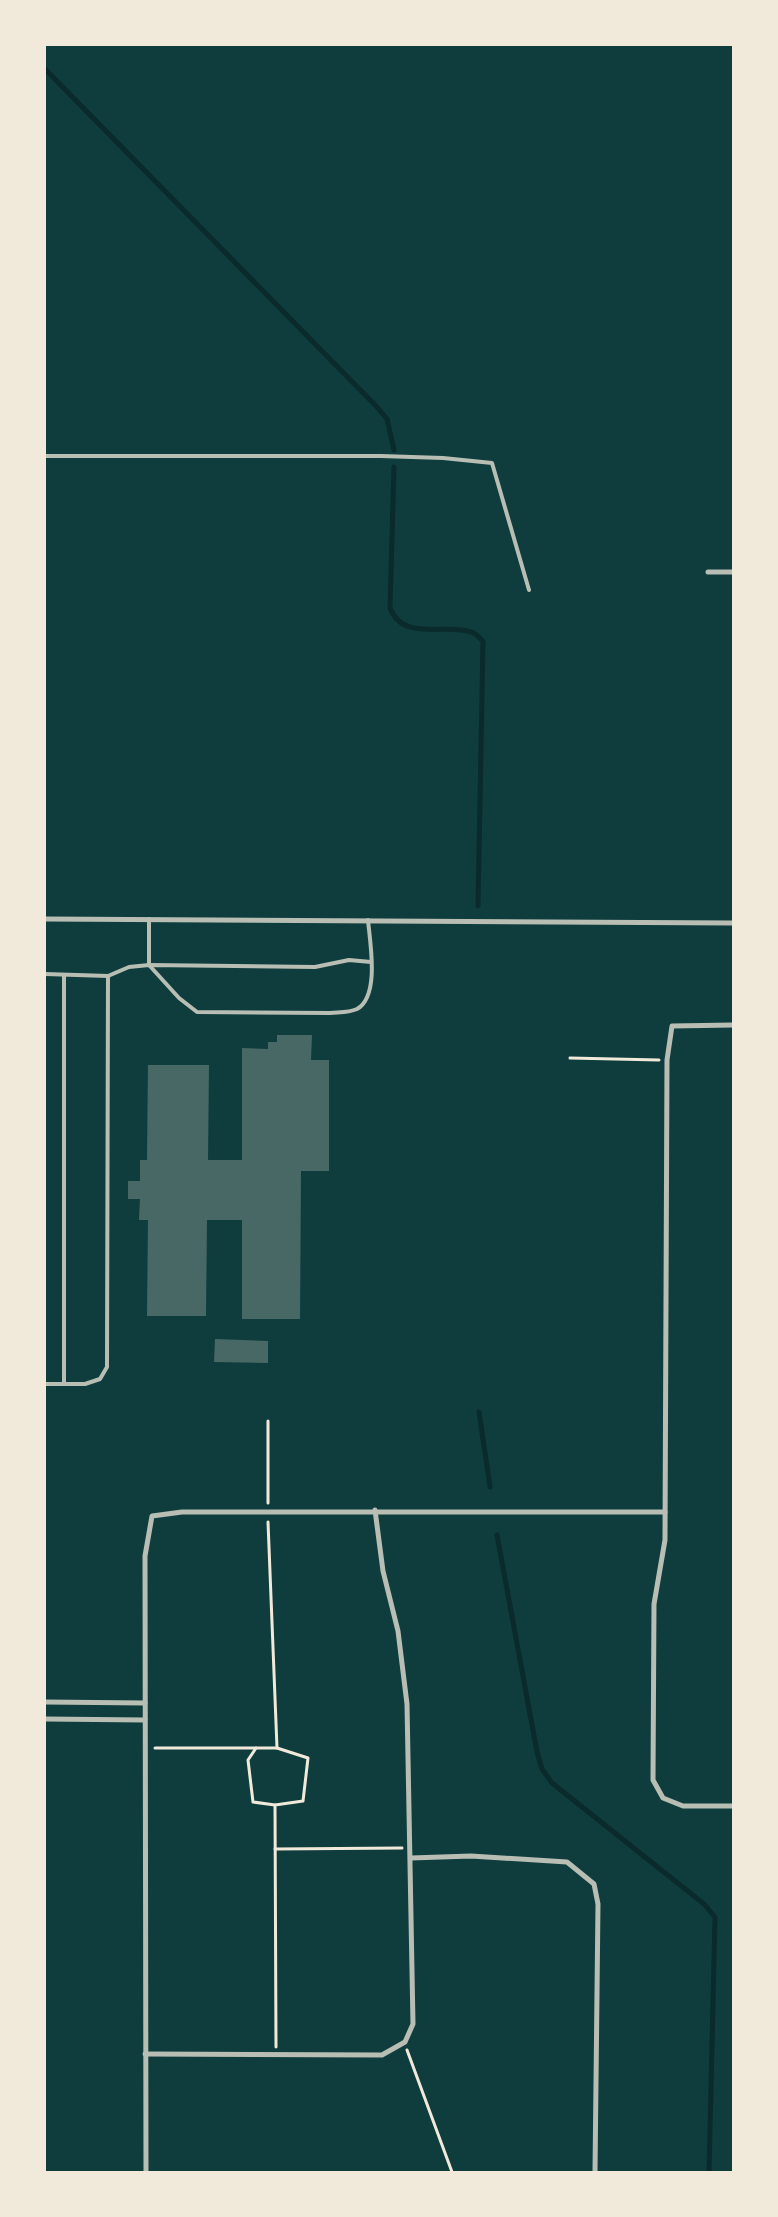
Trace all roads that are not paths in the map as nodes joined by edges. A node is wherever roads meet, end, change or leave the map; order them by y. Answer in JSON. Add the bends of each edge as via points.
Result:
{"nodes":[{"id":1,"x":45,"y":456,"type":"edge"},
{"id":2,"x":708,"y":572,"type":"dead end"},
{"id":3,"x":733,"y":572,"type":"edge"},
{"id":4,"x":528,"y":590,"type":"dead end"},
{"id":5,"x":45,"y":919,"type":"edge"},
{"id":6,"x":149,"y":919,"type":"junction"},
{"id":7,"x":368,"y":919,"type":"junction"},
{"id":8,"x":733,"y":923,"type":"edge"},
{"id":9,"x":371,"y":962,"type":"junction"},
{"id":10,"x":150,"y":965,"type":"junction"},
{"id":11,"x":45,"y":974,"type":"edge"},
{"id":12,"x":64,"y":975,"type":"junction"},
{"id":13,"x":108,"y":976,"type":"junction"},
{"id":14,"x":733,"y":1025,"type":"edge"},
{"id":15,"x":64,"y":1383,"type":"junction"},
{"id":16,"x":45,"y":1384,"type":"edge"},
{"id":17,"x":375,"y":1510,"type":"junction"},
{"id":18,"x":665,"y":1512,"type":"junction"},
{"id":19,"x":45,"y":1702,"type":"edge"},
{"id":20,"x":145,"y":1702,"type":"junction"},
{"id":21,"x":45,"y":1719,"type":"edge"},
{"id":22,"x":145,"y":1720,"type":"junction"},
{"id":23,"x":733,"y":1806,"type":"edge"},
{"id":24,"x":411,"y":1858,"type":"junction"},
{"id":25,"x":145,"y":2054,"type":"junction"},
{"id":26,"x":146,"y":2172,"type":"edge"},
{"id":27,"x":595,"y":2172,"type":"edge"}],
"edges":[{"from":1,"to":4,"type":"lane","via":[[382,456],[492,463]]},
{"from":2,"to":3,"type":"street"},
{"from":5,"to":6,"type":"street"},
{"from":6,"to":7,"type":"street"},
{"from":6,"to":10,"type":"lane"},
{"from":7,"to":8,"type":"street"},
{"from":7,"to":9,"type":"lane"},
{"from":9,"to":10,"type":"lane","via":[[349,960],[315,967]]},
{"from":9,"to":10,"type":"lane","via":[[370,995],[364,1003],[348,1012],[330,1013],[197,1012],[179,998]]},
{"from":10,"to":13,"type":"lane","via":[[129,967]]},
{"from":11,"to":12,"type":"lane"},
{"from":12,"to":13,"type":"lane"},
{"from":12,"to":15,"type":"lane"},
{"from":13,"to":15,"type":"lane","via":[[107,1367],[100,1379],[85,1384]]},
{"from":14,"to":18,"type":"street","via":[[672,1026],[667,1060]]},
{"from":15,"to":16,"type":"lane"},
{"from":17,"to":18,"type":"street"},
{"from":17,"to":20,"type":"street","via":[[182,1512],[152,1516],[145,1556]]},
{"from":17,"to":24,"type":"street","via":[[383,1571],[398,1631],[407,1704]]},
{"from":18,"to":23,"type":"street","via":[[665,1540],[654,1614],[653,1780],[663,1798],[683,1806]]},
{"from":19,"to":20,"type":"street"},
{"from":20,"to":22,"type":"street"},
{"from":21,"to":22,"type":"street"},
{"from":22,"to":25,"type":"street"},
{"from":24,"to":25,"type":"street","via":[[413,2024],[405,2042],[382,2056]]},
{"from":24,"to":27,"type":"street","via":[[471,1856],[567,1862],[594,1884],[598,1904]]},
{"from":25,"to":26,"type":"street"}]}
